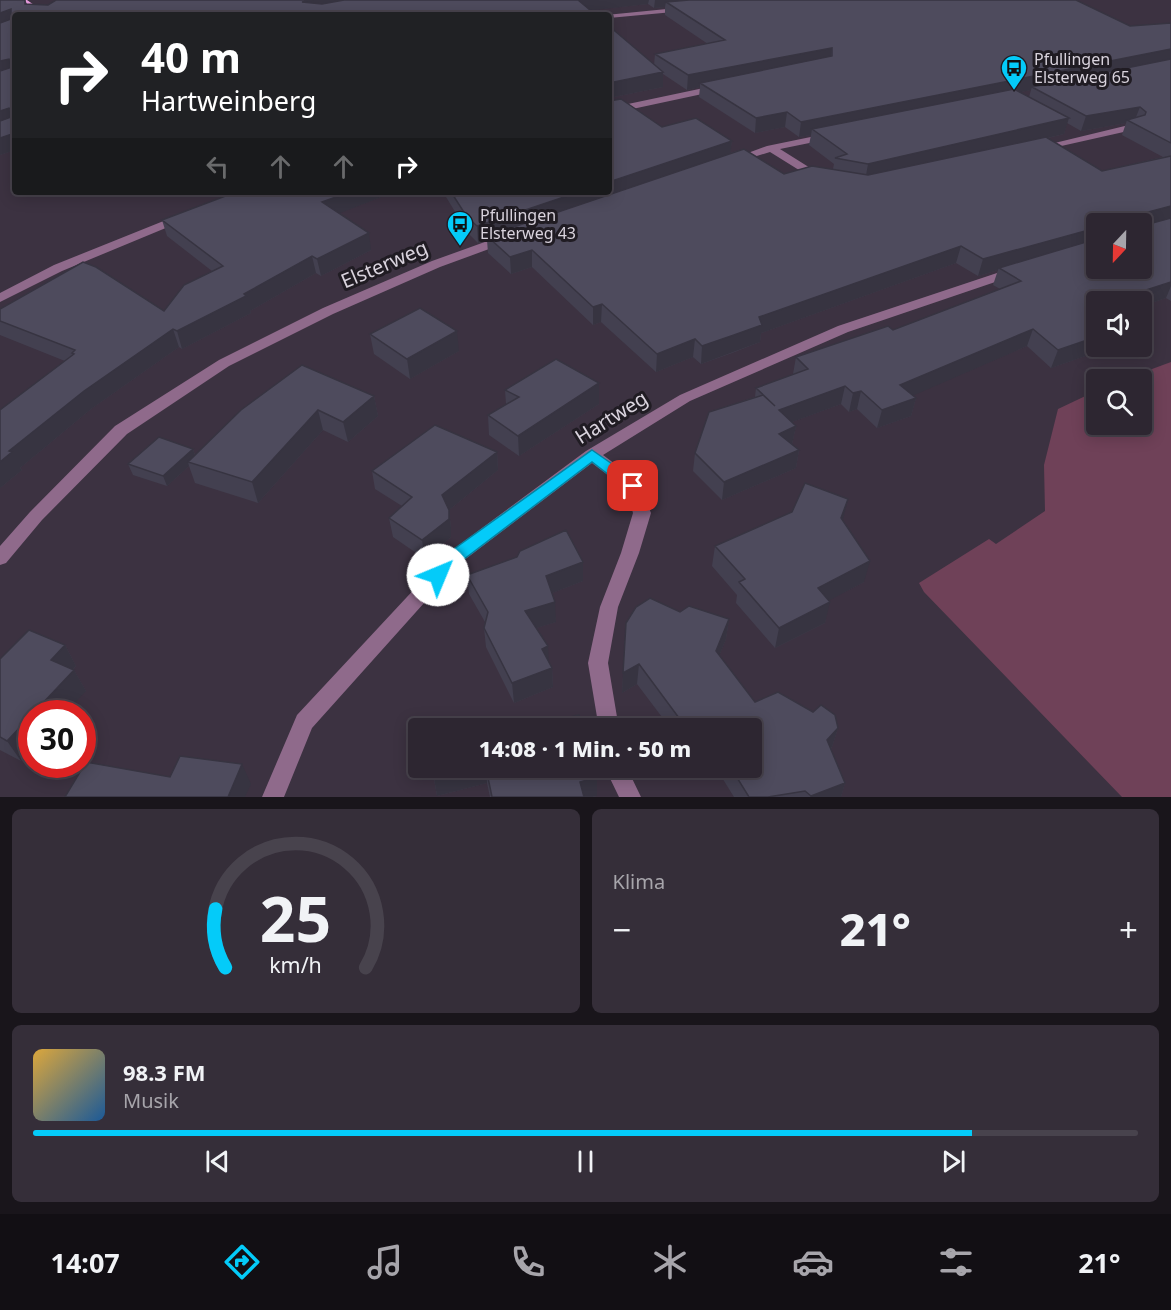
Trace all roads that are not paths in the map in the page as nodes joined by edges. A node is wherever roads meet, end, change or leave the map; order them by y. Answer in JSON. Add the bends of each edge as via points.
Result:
{"nodes":[{"id":1,"x":22,"y":0,"type":"edge"},
{"id":2,"x":699,"y":8,"type":"edge"},
{"id":3,"x":40,"y":12,"type":"edge"},
{"id":4,"x":612,"y":16,"type":"edge"},
{"id":5,"x":724,"y":87,"type":"edge"},
{"id":6,"x":612,"y":110,"type":"edge"},
{"id":7,"x":1133,"y":127,"type":"edge"},
{"id":8,"x":1064,"y":128,"type":"edge"},
{"id":9,"x":840,"y":135,"type":"edge"},
{"id":10,"x":1084,"y":139,"type":"junction"},
{"id":11,"x":771,"y":148,"type":"junction"},
{"id":12,"x":1032,"y":150,"type":"edge"},
{"id":13,"x":726,"y":163,"type":"edge"},
{"id":14,"x":834,"y":181,"type":"edge"},
{"id":15,"x":194,"y":213,"type":"edge"},
{"id":16,"x":518,"y":235,"type":"edge"},
{"id":17,"x":1028,"y":267,"type":"edge"},
{"id":18,"x":0,"y":298,"type":"edge"},
{"id":19,"x":592,"y":455,"type":"junction"},
{"id":20,"x":0,"y":558,"type":"edge"},
{"id":21,"x":607,"y":718,"type":"edge"},
{"id":22,"x":621,"y":778,"type":"edge"},
{"id":23,"x":273,"y":797,"type":"edge"},
{"id":24,"x":630,"y":797,"type":"edge"}],
"edges":[{"from":1,"to":3,"type":"main road"},
{"from":2,"to":4,"type":"street"},
{"from":5,"to":6,"type":"street"},
{"from":7,"to":10,"type":"street"},
{"from":8,"to":10,"type":"street"},
{"from":9,"to":11,"type":"street"},
{"from":10,"to":12,"type":"street"},
{"from":11,"to":13,"type":"street"},
{"from":11,"to":14,"type":"street","via":[[814,177]]},
{"from":15,"to":18,"type":"street","via":[[58,268]]},
{"from":16,"to":20,"type":"street","name":"Elsterweg","via":[[436,264],[328,311],[224,363],[121,430]]},
{"from":17,"to":19,"type":"street","name":"Hartweg","via":[[843,329],[685,398]]},
{"from":19,"to":21,"type":"street","via":[[633,486],[642,513],[609,607],[598,663]]},
{"from":19,"to":23,"type":"street","name":"Hartweg","via":[[453,559],[303,722]]},
{"from":22,"to":24,"type":"street"}]}
